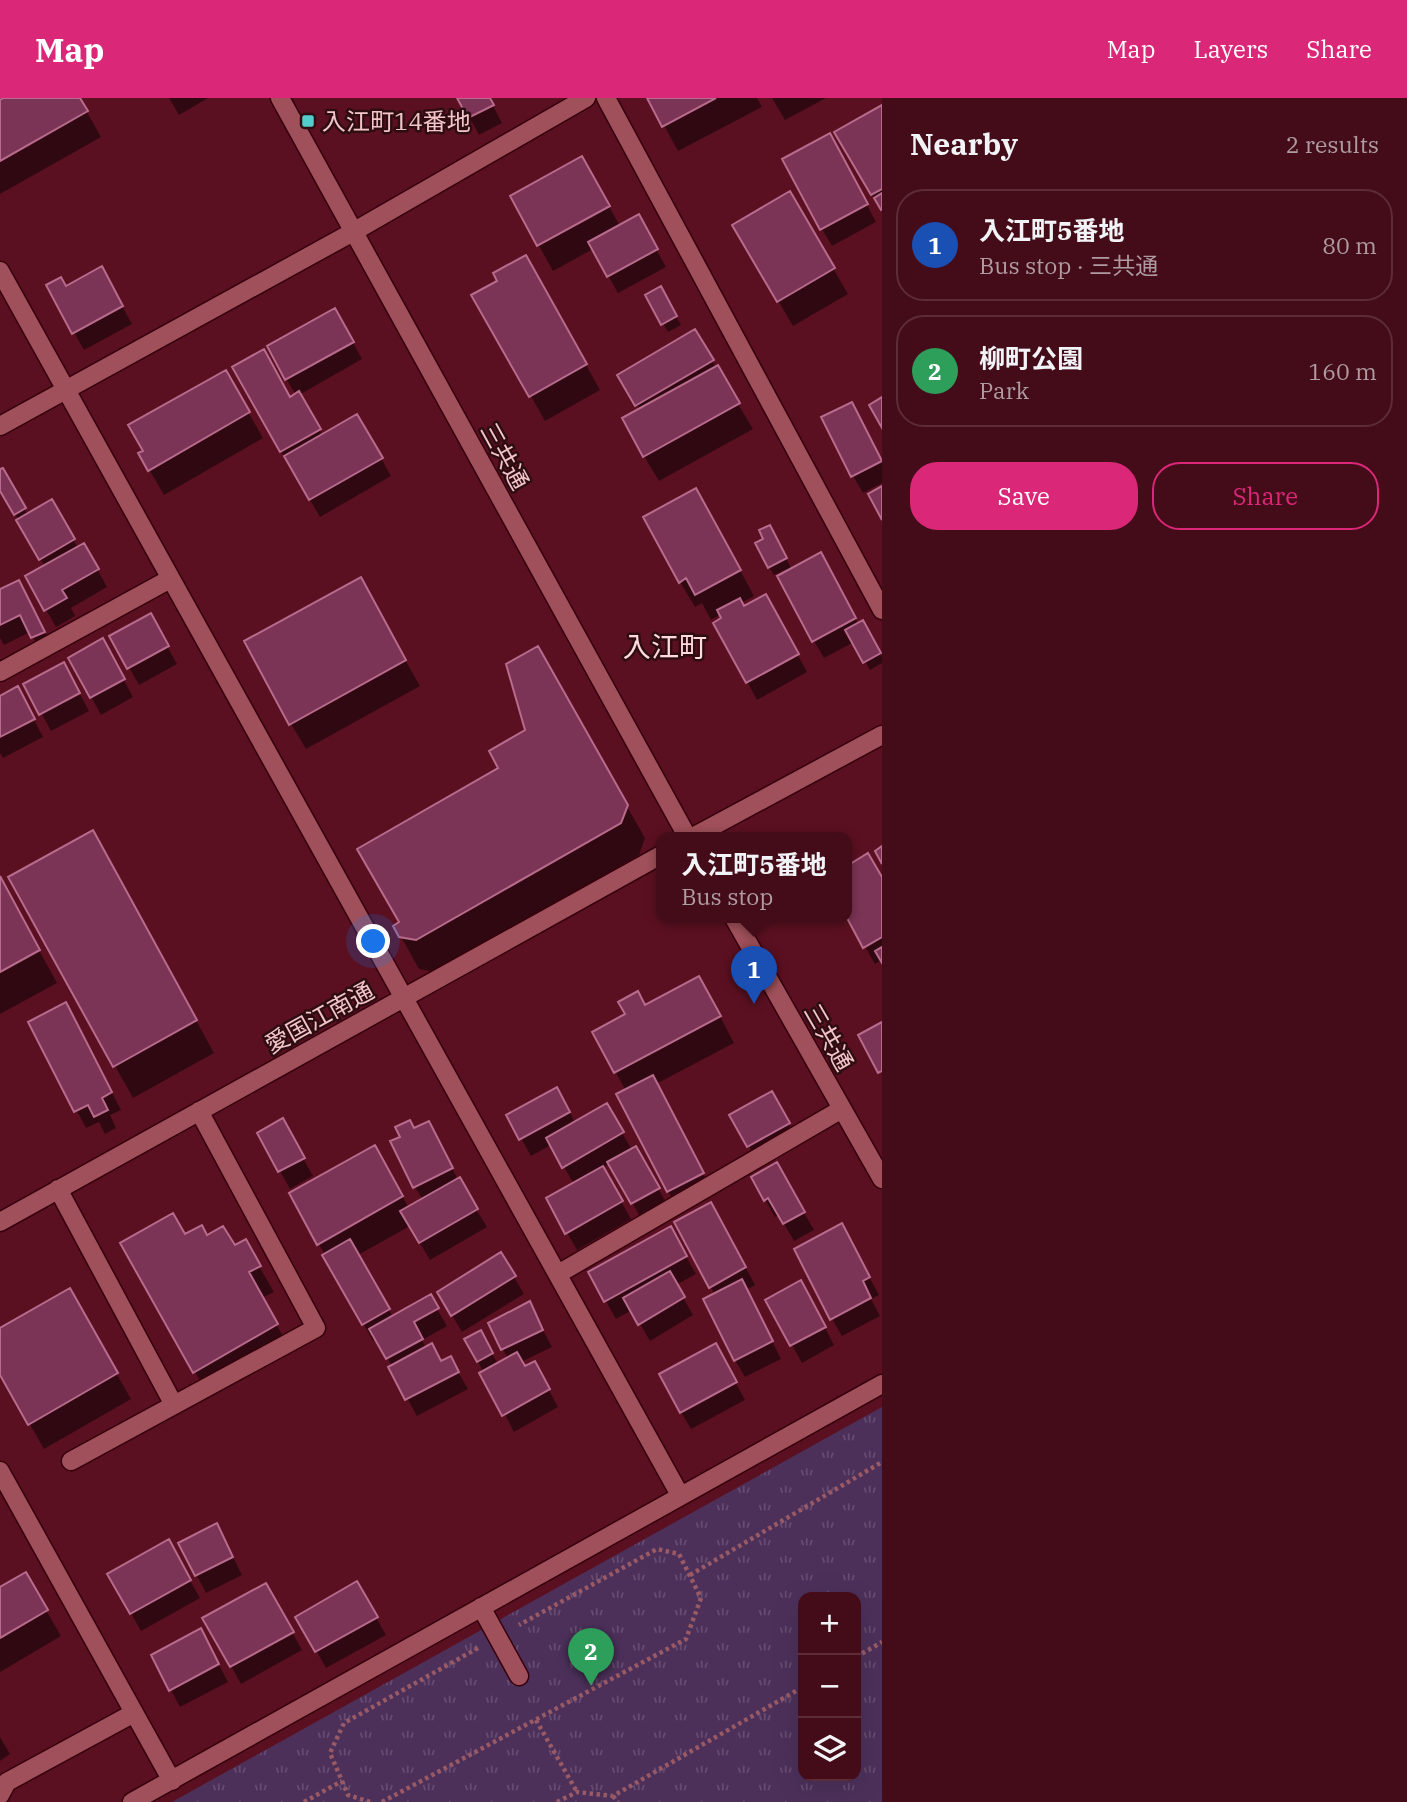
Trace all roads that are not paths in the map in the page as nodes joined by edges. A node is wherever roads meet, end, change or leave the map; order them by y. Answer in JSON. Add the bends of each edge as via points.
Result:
{"nodes":[{"id":1,"x":280,"y":98,"type":"edge"},
{"id":2,"x":586,"y":98,"type":"edge"},
{"id":3,"x":606,"y":98,"type":"edge"},
{"id":4,"x":353,"y":232,"type":"junction"},
{"id":5,"x":0,"y":271,"type":"edge"},
{"id":6,"x":65,"y":390,"type":"junction"},
{"id":7,"x":0,"y":426,"type":"edge"},
{"id":8,"x":170,"y":579,"type":"junction"},
{"id":9,"x":882,"y":610,"type":"edge"},
{"id":10,"x":0,"y":672,"type":"edge"},
{"id":11,"x":882,"y":735,"type":"edge"},
{"id":12,"x":687,"y":832,"type":"edge"},
{"id":13,"x":701,"y":832,"type":"edge"},
{"id":14,"x":656,"y":858,"type":"edge"},
{"id":15,"x":737,"y":923,"type":"edge"},
{"id":16,"x":403,"y":999,"type":"junction"},
{"id":17,"x":842,"y":1109,"type":"junction"},
{"id":18,"x":199,"y":1111,"type":"junction"},
{"id":19,"x":882,"y":1179,"type":"edge"},
{"id":20,"x":58,"y":1189,"type":"junction"},
{"id":21,"x":0,"y":1222,"type":"edge"},
{"id":22,"x":558,"y":1274,"type":"junction"},
{"id":23,"x":882,"y":1384,"type":"edge"},
{"id":24,"x":174,"y":1405,"type":"junction"},
{"id":25,"x":71,"y":1461,"type":"dead end"},
{"id":26,"x":0,"y":1471,"type":"edge"},
{"id":27,"x":680,"y":1495,"type":"junction"},
{"id":28,"x":481,"y":1607,"type":"junction"},
{"id":29,"x":519,"y":1676,"type":"dead end"},
{"id":30,"x":134,"y":1713,"type":"junction"},
{"id":31,"x":172,"y":1781,"type":"junction"},
{"id":32,"x":0,"y":1795,"type":"edge"},
{"id":33,"x":132,"y":1802,"type":"edge"}],
"edges":[{"from":1,"to":4,"type":"street","name":"三共通"},
{"from":2,"to":4,"type":"street"},
{"from":3,"to":9,"type":"street"},
{"from":4,"to":6,"type":"street"},
{"from":4,"to":12,"type":"street","name":"三共通"},
{"from":5,"to":6,"type":"street"},
{"from":6,"to":7,"type":"street"},
{"from":6,"to":8,"type":"street"},
{"from":8,"to":10,"type":"street"},
{"from":8,"to":16,"type":"street"},
{"from":11,"to":13,"type":"street"},
{"from":14,"to":16,"type":"street","name":"愛国江南通"},
{"from":15,"to":17,"type":"street","name":"三共通"},
{"from":16,"to":18,"type":"street","name":"愛国江南通"},
{"from":16,"to":22,"type":"street"},
{"from":17,"to":19,"type":"street","name":"三共通"},
{"from":17,"to":22,"type":"street"},
{"from":18,"to":20,"type":"street","name":"愛国江南通"},
{"from":18,"to":24,"type":"street","via":[[316,1328]]},
{"from":20,"to":21,"type":"street","name":"愛国江南通"},
{"from":20,"to":24,"type":"street"},
{"from":22,"to":27,"type":"street"},
{"from":23,"to":27,"type":"street"},
{"from":24,"to":25,"type":"street"},
{"from":26,"to":30,"type":"street"},
{"from":27,"to":28,"type":"street"},
{"from":28,"to":29,"type":"street"},
{"from":28,"to":31,"type":"street"},
{"from":30,"to":31,"type":"street"},
{"from":30,"to":32,"type":"street","via":[[7,1782]]},
{"from":31,"to":33,"type":"street"}]}
